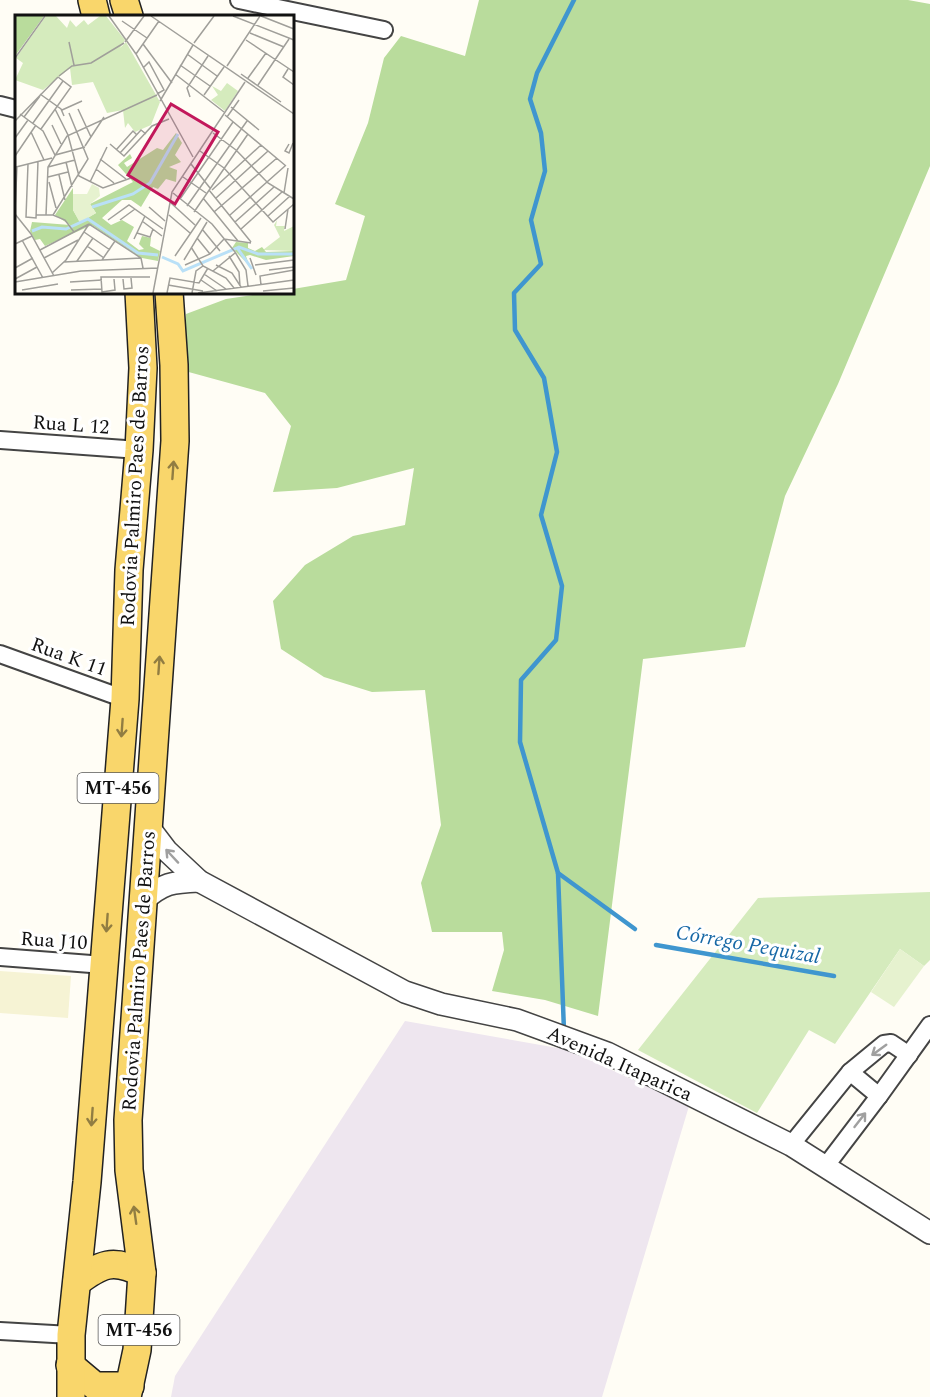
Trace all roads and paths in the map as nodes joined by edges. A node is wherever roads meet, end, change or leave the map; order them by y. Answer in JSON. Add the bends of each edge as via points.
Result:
{"nodes":[{"id":1,"x":92,"y":0,"type":"edge"},
{"id":2,"x":124,"y":0,"type":"edge"},
{"id":3,"x":239,"y":0,"type":"edge"},
{"id":4,"x":96,"y":15,"type":"edge"},
{"id":5,"x":129,"y":15,"type":"edge"},
{"id":6,"x":384,"y":30,"type":"dead end"},
{"id":7,"x":0,"y":105,"type":"edge"},
{"id":8,"x":15,"y":109,"type":"edge"},
{"id":9,"x":138,"y":294,"type":"edge"},
{"id":10,"x":169,"y":294,"type":"edge"},
{"id":11,"x":0,"y":440,"type":"edge"},
{"id":12,"x":139,"y":450,"type":"junction"},
{"id":13,"x":0,"y":654,"type":"edge"},
{"id":14,"x":125,"y":699,"type":"junction"},
{"id":15,"x":148,"y":826,"type":"junction"},
{"id":16,"x":199,"y":882,"type":"junction"},
{"id":17,"x":143,"y":902,"type":"junction"},
{"id":18,"x":0,"y":957,"type":"edge"},
{"id":19,"x":104,"y":965,"type":"junction"},
{"id":20,"x":930,"y":1025,"type":"edge"},
{"id":21,"x":909,"y":1055,"type":"junction"},
{"id":22,"x":850,"y":1072,"type":"junction"},
{"id":23,"x":879,"y":1096,"type":"junction"},
{"id":24,"x":791,"y":1145,"type":"junction"},
{"id":25,"x":825,"y":1167,"type":"junction"},
{"id":26,"x":930,"y":1233,"type":"edge"},
{"id":27,"x":142,"y":1273,"type":"junction"},
{"id":28,"x":77,"y":1282,"type":"junction"},
{"id":29,"x":0,"y":1331,"type":"edge"},
{"id":30,"x":71,"y":1335,"type":"junction"},
{"id":31,"x":70,"y":1365,"type":"junction"},
{"id":32,"x":129,"y":1391,"type":"edge"},
{"id":33,"x":70,"y":1397,"type":"edge"}],
"edges":[{"from":1,"to":4,"type":"main road"},
{"from":2,"to":5,"type":"main road"},
{"from":3,"to":6,"type":"street"},
{"from":7,"to":8,"type":"street"},
{"from":9,"to":12,"type":"main road","name":"Rodovia Palmiro Paes de Barros","number":"MT-456","via":[[143,368]]},
{"from":15,"to":10,"type":"main road","name":"Rodovia Palmiro Paes de Barros","number":"MT-456","one_way":true,"via":[[175,441]]},
{"from":11,"to":12,"type":"street","name":"Rua L 12"},
{"from":12,"to":14,"type":"main road","name":"Rodovia Palmiro Paes de Barros","number":"MT-456","via":[[129,570]]},
{"from":13,"to":14,"type":"street","name":"Rua K 11"},
{"from":14,"to":19,"type":"main road","name":"Rodovia Palmiro Paes de Barros","number":"MT-456","one_way":true},
{"from":16,"to":15,"type":"street","name":"Avenida Itaparica","one_way":true},
{"from":15,"to":17,"type":"main road","name":"Rodovia Palmiro Paes de Barros","number":"MT-456"},
{"from":16,"to":17,"type":"street","via":[[165,885]]},
{"from":16,"to":24,"type":"street","name":"Avenida Itaparica","via":[[405,992],[517,1020],[607,1053]]},
{"from":27,"to":17,"type":"main road","name":"Rodovia Palmiro Paes de Barros","number":"MT-456","one_way":true,"via":[[129,1170],[128,1120]]},
{"from":18,"to":19,"type":"street","name":"Rua J10"},
{"from":19,"to":28,"type":"main road","name":"Rodovia Palmiro Paes de Barros","number":"MT-456","one_way":true},
{"from":20,"to":21,"type":"street"},
{"from":21,"to":22,"type":"street","one_way":true,"via":[[891,1043],[885,1044]]},
{"from":21,"to":23,"type":"street"},
{"from":22,"to":23,"type":"street"},
{"from":22,"to":24,"type":"street"},
{"from":25,"to":23,"type":"street","one_way":true},
{"from":24,"to":25,"type":"street","name":"Avenida Itaparica"},
{"from":25,"to":26,"type":"street","name":"Avenida Itaparica"},
{"from":27,"to":28,"type":"main road","via":[[111,1264],[96,1268]]},
{"from":27,"to":32,"type":"main road","name":"Rodovia Palmiro Paes de Barros","number":"MT-456","via":[[137,1350]]},
{"from":28,"to":30,"type":"main road","name":"Rodovia Palmiro Paes de Barros","number":"MT-456"},
{"from":29,"to":30,"type":"street"},
{"from":30,"to":31,"type":"main road","name":"Rodovia Palmiro Paes de Barros","number":"MT-456"},
{"from":31,"to":32,"type":"main road","via":[[95,1386]]},
{"from":31,"to":33,"type":"main road","name":"Rodovia Palmiro Paes de Barros","number":"MT-456"}]}
